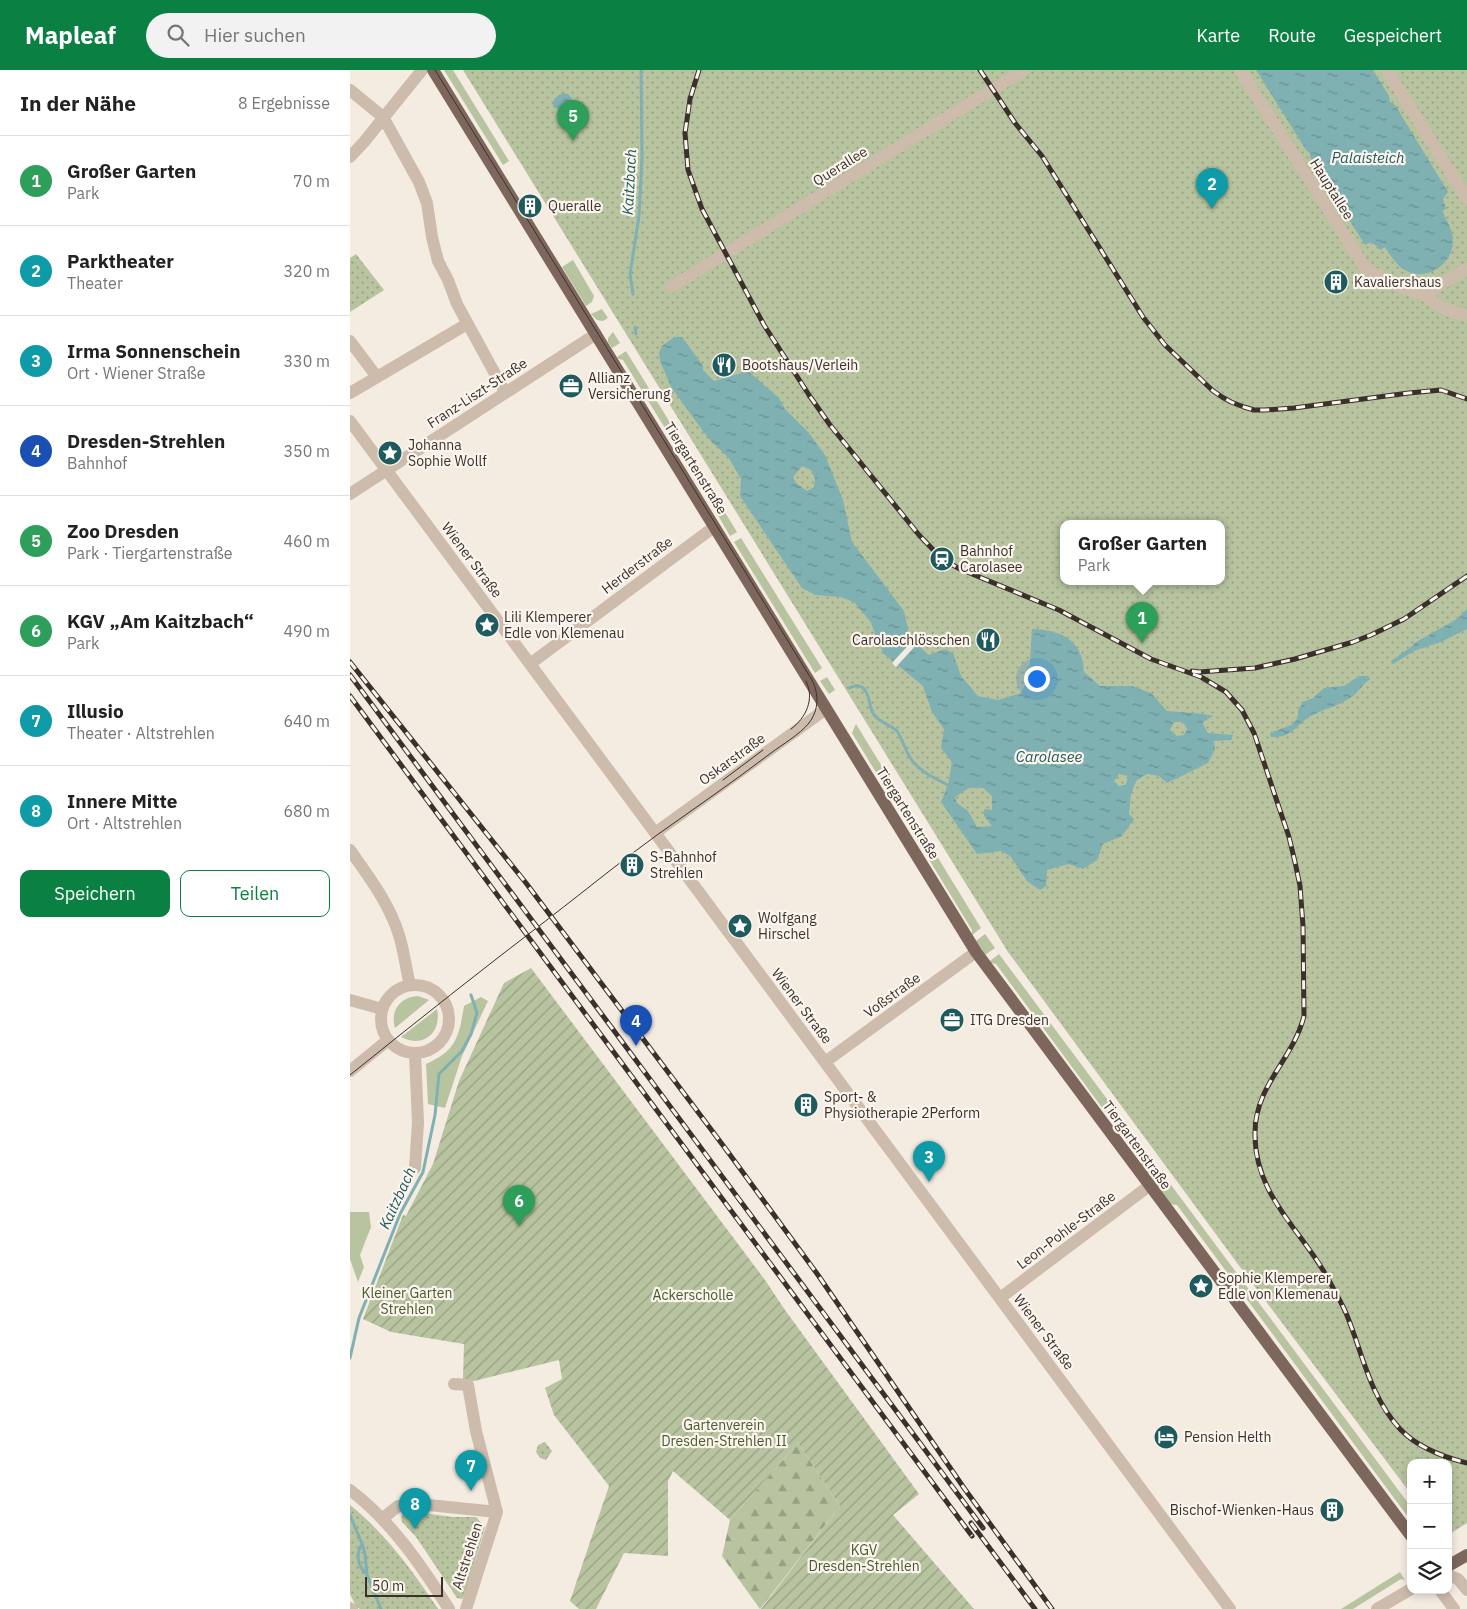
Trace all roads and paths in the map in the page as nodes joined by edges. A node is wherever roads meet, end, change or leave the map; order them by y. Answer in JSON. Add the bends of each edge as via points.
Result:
{"nodes":[{"id":1,"x":422,"y":70,"type":"edge"},
{"id":2,"x":433,"y":70,"type":"edge"},
{"id":3,"x":1024,"y":70,"type":"edge"},
{"id":4,"x":1240,"y":70,"type":"edge"},
{"id":5,"x":1387,"y":70,"type":"edge"},
{"id":6,"x":350,"y":91,"type":"edge"},
{"id":7,"x":383,"y":117,"type":"junction"},
{"id":8,"x":350,"y":157,"type":"edge"},
{"id":9,"x":1467,"y":199,"type":"edge"},
{"id":10,"x":1467,"y":269,"type":"edge"},
{"id":11,"x":671,"y":287,"type":"dead end"},
{"id":12,"x":1423,"y":295,"type":"junction"},
{"id":13,"x":1467,"y":316,"type":"edge"},
{"id":14,"x":467,"y":324,"type":"junction"},
{"id":15,"x":596,"y":334,"type":"junction"},
{"id":16,"x":350,"y":341,"type":"edge"},
{"id":17,"x":377,"y":377,"type":"junction"},
{"id":18,"x":505,"y":392,"type":"junction"},
{"id":19,"x":350,"y":394,"type":"edge"},
{"id":20,"x":350,"y":422,"type":"edge"},
{"id":21,"x":386,"y":470,"type":"junction"},
{"id":22,"x":350,"y":494,"type":"edge"},
{"id":23,"x":714,"y":527,"type":"junction"},
{"id":24,"x":530,"y":664,"type":"junction"},
{"id":25,"x":826,"y":709,"type":"junction"},
{"id":26,"x":655,"y":833,"type":"junction"},
{"id":27,"x":350,"y":850,"type":"edge"},
{"id":28,"x":976,"y":952,"type":"junction"},
{"id":29,"x":410,"y":985,"type":"junction"},
{"id":30,"x":350,"y":1000,"type":"edge"},
{"id":31,"x":382,"y":1009,"type":"junction"},
{"id":32,"x":388,"y":1040,"type":"junction"},
{"id":33,"x":414,"y":1053,"type":"junction"},
{"id":34,"x":825,"y":1062,"type":"junction"},
{"id":35,"x":350,"y":1071,"type":"edge"},
{"id":36,"x":415,"y":1168,"type":"dead end"},
{"id":37,"x":1149,"y":1186,"type":"junction"},
{"id":38,"x":1000,"y":1298,"type":"junction"},
{"id":39,"x":454,"y":1384,"type":"dead end"},
{"id":40,"x":350,"y":1490,"type":"edge"},
{"id":41,"x":497,"y":1512,"type":"junction"},
{"id":42,"x":382,"y":1518,"type":"junction"},
{"id":43,"x":1407,"y":1531,"type":"edge"},
{"id":44,"x":1467,"y":1554,"type":"edge"},
{"id":45,"x":1452,"y":1563,"type":"edge"},
{"id":46,"x":1452,"y":1577,"type":"edge"},
{"id":47,"x":1467,"y":1590,"type":"edge"},
{"id":48,"x":1407,"y":1591,"type":"edge"},
{"id":49,"x":1443,"y":1594,"type":"edge"},
{"id":50,"x":449,"y":1609,"type":"edge"},
{"id":51,"x":466,"y":1609,"type":"edge"},
{"id":52,"x":1230,"y":1609,"type":"edge"},
{"id":53,"x":1377,"y":1609,"type":"edge"},
{"id":54,"x":1454,"y":1609,"type":"edge"}],
"edges":[{"from":1,"to":7,"type":"street"},
{"from":2,"to":15,"type":"main road","name":"Tiergartenstraße"},
{"from":3,"to":11,"type":"street","name":"Querallee"},
{"from":4,"to":12,"type":"street","name":"Hauptallee","via":[[1365,268],[1393,284]]},
{"from":5,"to":9,"type":"street"},
{"from":6,"to":7,"type":"street"},
{"from":7,"to":8,"type":"street"},
{"from":7,"to":14,"type":"street","via":[[424,193],[438,261]]},
{"from":10,"to":12,"type":"street"},
{"from":12,"to":13,"type":"street","name":"Hauptallee","via":[[1447,310]]},
{"from":14,"to":17,"type":"street"},
{"from":14,"to":18,"type":"street"},
{"from":15,"to":18,"type":"street","name":"Franz-Liszt-Straße"},
{"from":15,"to":23,"type":"main road","name":"Tiergartenstraße"},
{"from":16,"to":17,"type":"street"},
{"from":17,"to":19,"type":"street"},
{"from":18,"to":21,"type":"street","name":"Franz-Liszt-Straße"},
{"from":20,"to":21,"type":"street","name":"Wiener Straße"},
{"from":21,"to":22,"type":"street","name":"Franz-Liszt-Straße"},
{"from":21,"to":24,"type":"street","name":"Wiener Straße"},
{"from":23,"to":24,"type":"street","name":"Herderstraße"},
{"from":23,"to":25,"type":"main road","name":"Tiergartenstraße"},
{"from":24,"to":26,"type":"street","name":"Wiener Straße"},
{"from":25,"to":26,"type":"street","name":"Oskarstraße"},
{"from":25,"to":28,"type":"main road","name":"Tiergartenstraße"},
{"from":26,"to":34,"type":"street","name":"Wiener Straße"},
{"from":27,"to":29,"type":"street","via":[[386,905],[399,935]]},
{"from":28,"to":34,"type":"street","name":"Voßstraße"},
{"from":28,"to":37,"type":"main road","name":"Tiergartenstraße"},
{"from":29,"to":31,"type":"street","via":[[392,993]]},
{"from":29,"to":33,"type":"street","via":[[425,987],[439,994],[450,1020],[443,1040],[425,1052]]},
{"from":30,"to":31,"type":"street"},
{"from":31,"to":32,"type":"street","via":[[382,1028]]},
{"from":32,"to":33,"type":"street","via":[[397,1048]]},
{"from":32,"to":35,"type":"street"},
{"from":33,"to":36,"type":"street","via":[[418,1123]]},
{"from":34,"to":38,"type":"street","name":"Wiener Straße"},
{"from":37,"to":38,"type":"street","name":"Leon-Pohle-Straße"},
{"from":37,"to":43,"type":"main road","name":"Tiergartenstraße"},
{"from":38,"to":52,"type":"street","name":"Wiener Straße"},
{"from":39,"to":41,"type":"street","via":[[468,1385]]},
{"from":40,"to":42,"type":"street"},
{"from":41,"to":42,"type":"street","name":"Altstrehlen","via":[[419,1504],[398,1506]]},
{"from":41,"to":51,"type":"street","name":"Altstrehlen"},
{"from":42,"to":50,"type":"street","via":[[413,1553]]},
{"from":44,"to":45,"type":"main road"},
{"from":46,"to":47,"type":"street"},
{"from":48,"to":53,"type":"street"},
{"from":49,"to":54,"type":"street"}]}
